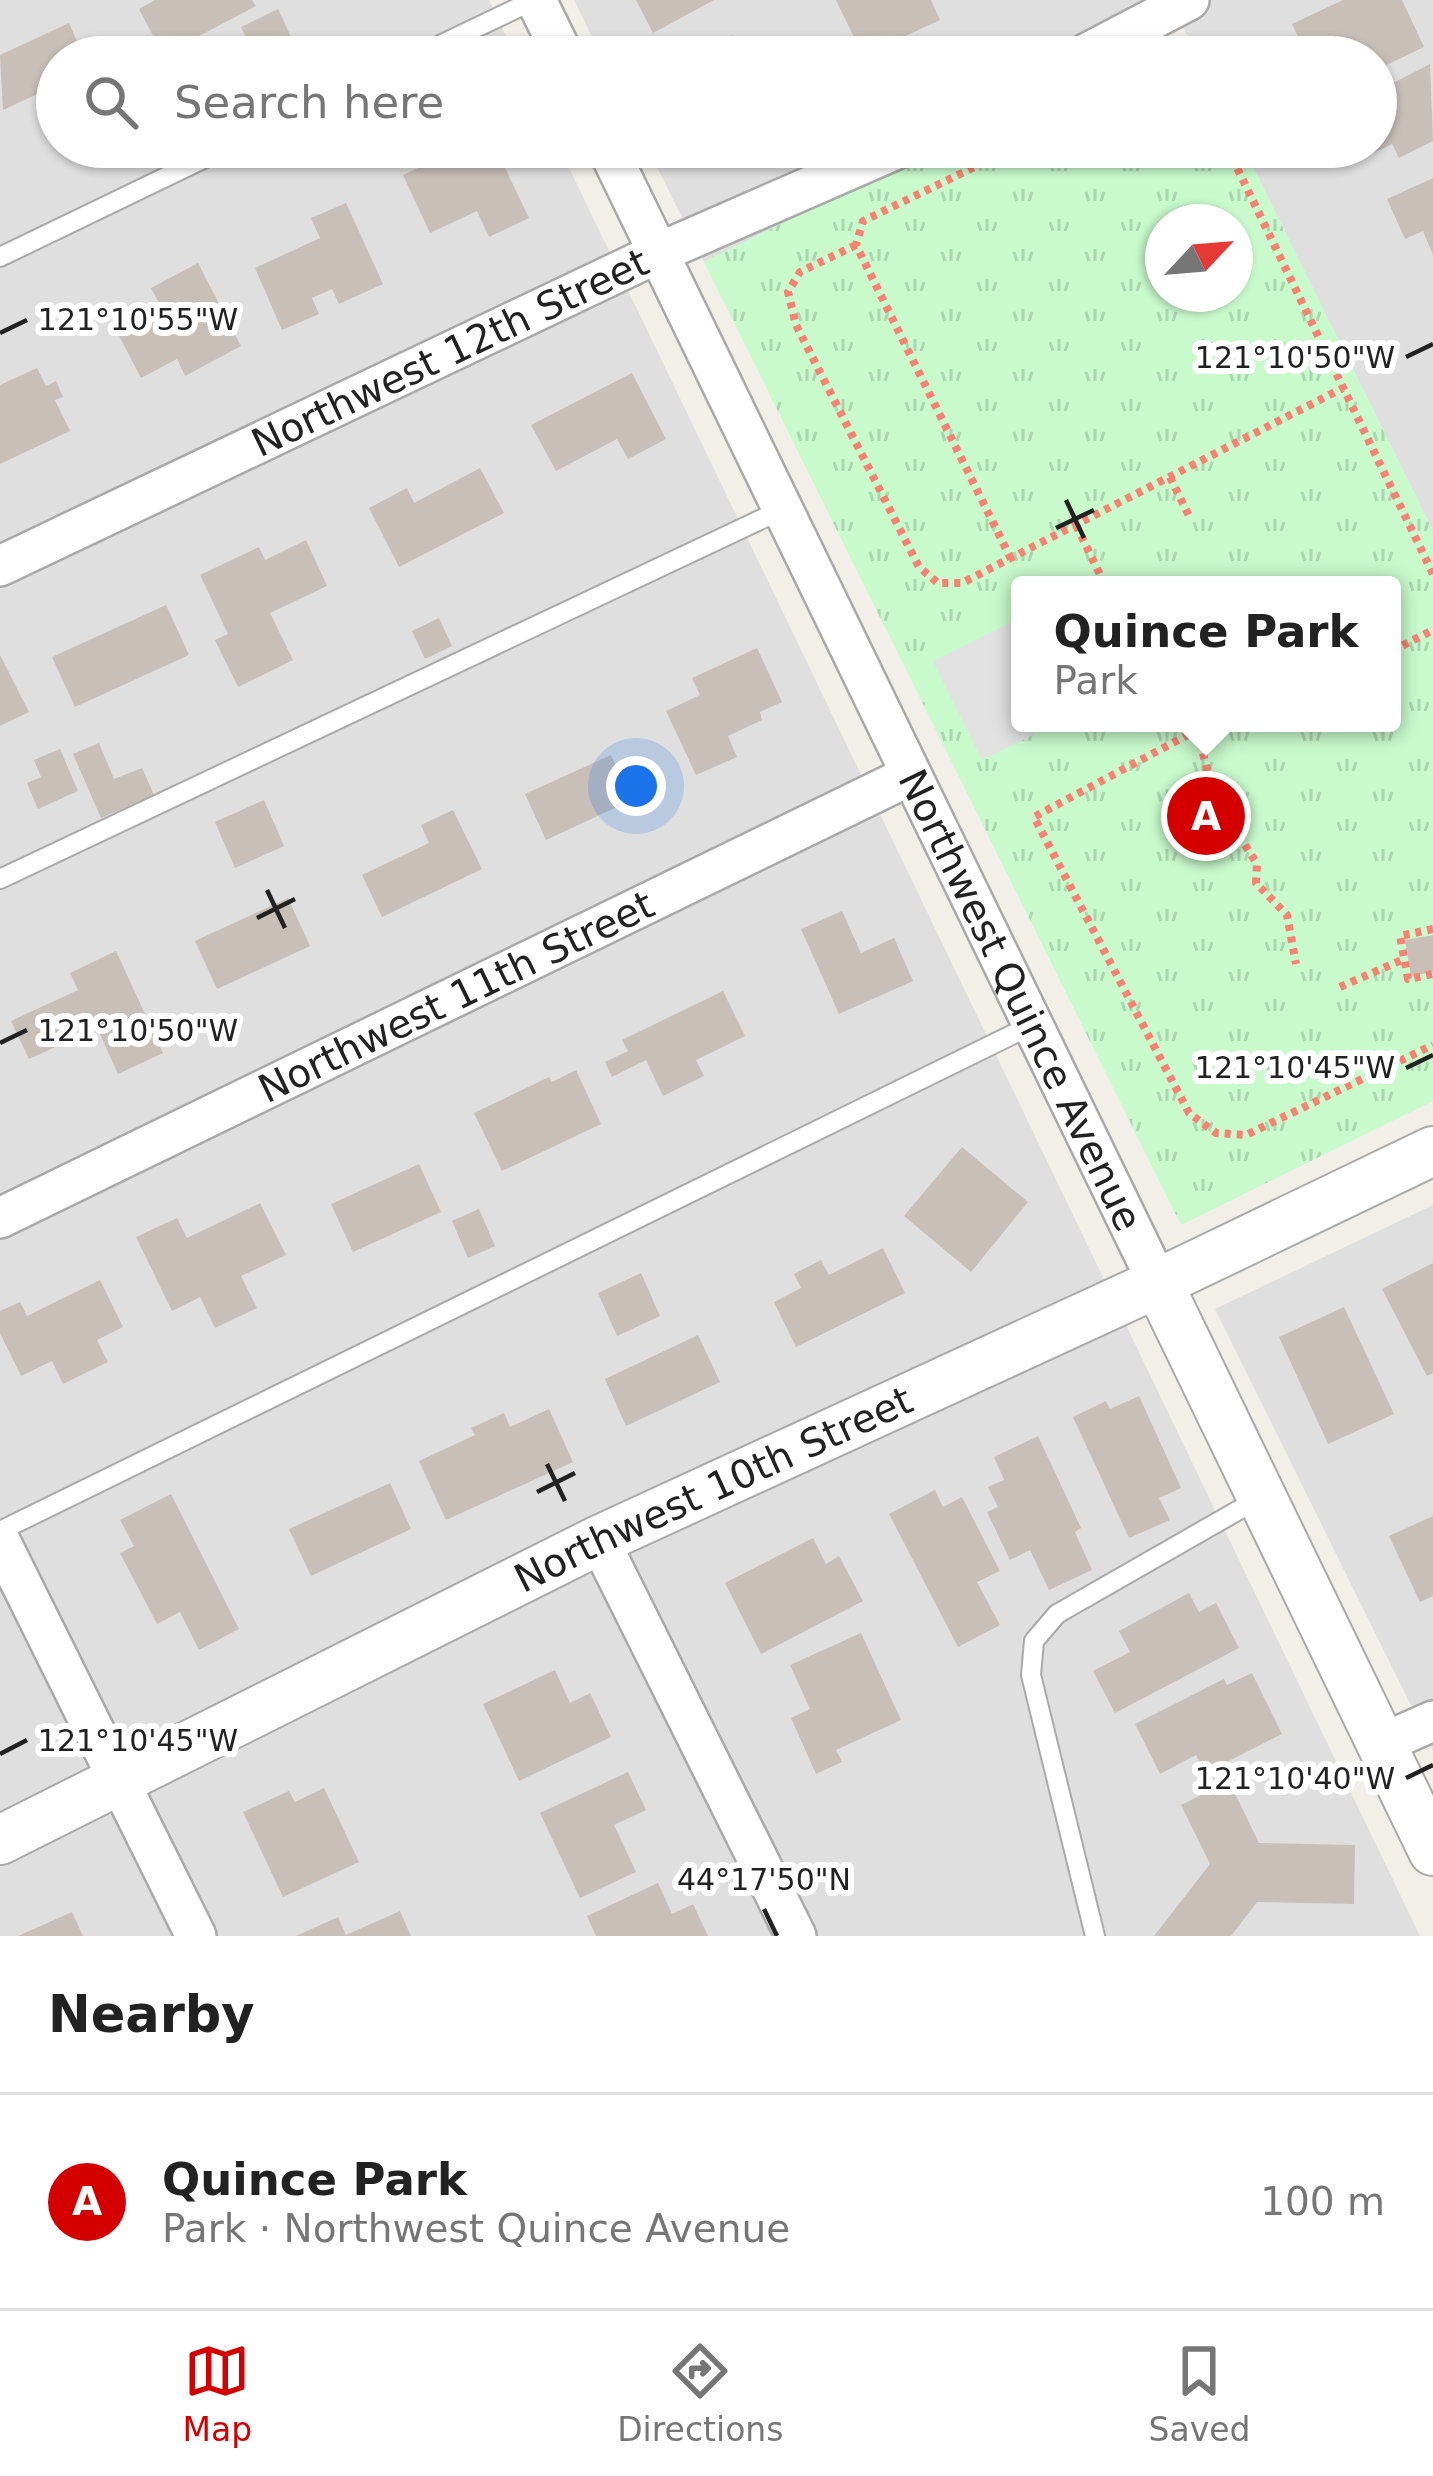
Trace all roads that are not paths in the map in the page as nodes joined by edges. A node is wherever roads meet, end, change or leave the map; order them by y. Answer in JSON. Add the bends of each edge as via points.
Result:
{"nodes":[{"id":1,"x":535,"y":0,"type":"edge"},
{"id":2,"x":1189,"y":0,"type":"edge"},
{"id":3,"x":459,"y":36,"type":"edge"},
{"id":4,"x":553,"y":36,"type":"edge"},
{"id":5,"x":1120,"y":36,"type":"edge"},
{"id":6,"x":184,"y":168,"type":"edge"},
{"id":7,"x":617,"y":168,"type":"edge"},
{"id":8,"x":853,"y":168,"type":"edge"},
{"id":9,"x":658,"y":253,"type":"junction"},
{"id":10,"x":0,"y":257,"type":"edge"},
{"id":11,"x":783,"y":509,"type":"junction"},
{"id":12,"x":0,"y":566,"type":"edge"},
{"id":13,"x":911,"y":775,"type":"junction"},
{"id":14,"x":0,"y":879,"type":"edge"},
{"id":15,"x":1032,"y":1025,"type":"junction"},
{"id":16,"x":1433,"y":1151,"type":"edge"},
{"id":17,"x":0,"y":1218,"type":"edge"},
{"id":18,"x":1158,"y":1283,"type":"junction"},
{"id":19,"x":1262,"y":1497,"type":"junction"},
{"id":20,"x":0,"y":1531,"type":"edge"},
{"id":21,"x":599,"y":1540,"type":"junction"},
{"id":22,"x":0,"y":1541,"type":"edge"},
{"id":23,"x":1433,"y":1721,"type":"edge"},
{"id":24,"x":1381,"y":1744,"type":"junction"},
{"id":25,"x":118,"y":1780,"type":"junction"},
{"id":26,"x":0,"y":1840,"type":"edge"},
{"id":27,"x":1433,"y":1851,"type":"edge"},
{"id":28,"x":196,"y":1936,"type":"edge"},
{"id":29,"x":796,"y":1936,"type":"edge"},
{"id":30,"x":1095,"y":1936,"type":"edge"}],
"edges":[{"from":1,"to":3,"type":"lane"},
{"from":1,"to":4,"type":"street"},
{"from":2,"to":5,"type":"street"},
{"from":6,"to":10,"type":"lane"},
{"from":7,"to":9,"type":"street","name":"Northwest Quince Avenue"},
{"from":8,"to":9,"type":"street","name":"Northwest 12th Street"},
{"from":9,"to":11,"type":"street","name":"Northwest Quince Avenue"},
{"from":9,"to":12,"type":"street","name":"Northwest 12th Street"},
{"from":11,"to":13,"type":"street","name":"Northwest Quince Avenue"},
{"from":11,"to":14,"type":"lane"},
{"from":13,"to":15,"type":"street","name":"Northwest Quince Avenue"},
{"from":13,"to":17,"type":"street","name":"Northwest 11th Street"},
{"from":15,"to":18,"type":"street","name":"Northwest Quince Avenue"},
{"from":15,"to":20,"type":"lane"},
{"from":16,"to":18,"type":"street","name":"Northwest 10th Street"},
{"from":18,"to":19,"type":"street","name":"Northwest Quince Avenue"},
{"from":18,"to":21,"type":"street","name":"Northwest 10th Street"},
{"from":19,"to":24,"type":"street","name":"Northwest Quince Avenue"},
{"from":19,"to":30,"type":"lane","via":[[1057,1614],[1034,1642],[1030,1676]]},
{"from":21,"to":25,"type":"street","name":"Northwest 10th Street"},
{"from":21,"to":29,"type":"street"},
{"from":22,"to":25,"type":"street"},
{"from":23,"to":24,"type":"street"},
{"from":24,"to":27,"type":"street","name":"Northwest Quince Avenue"},
{"from":25,"to":26,"type":"street","name":"Northwest 10th Street"},
{"from":25,"to":28,"type":"street"}]}
